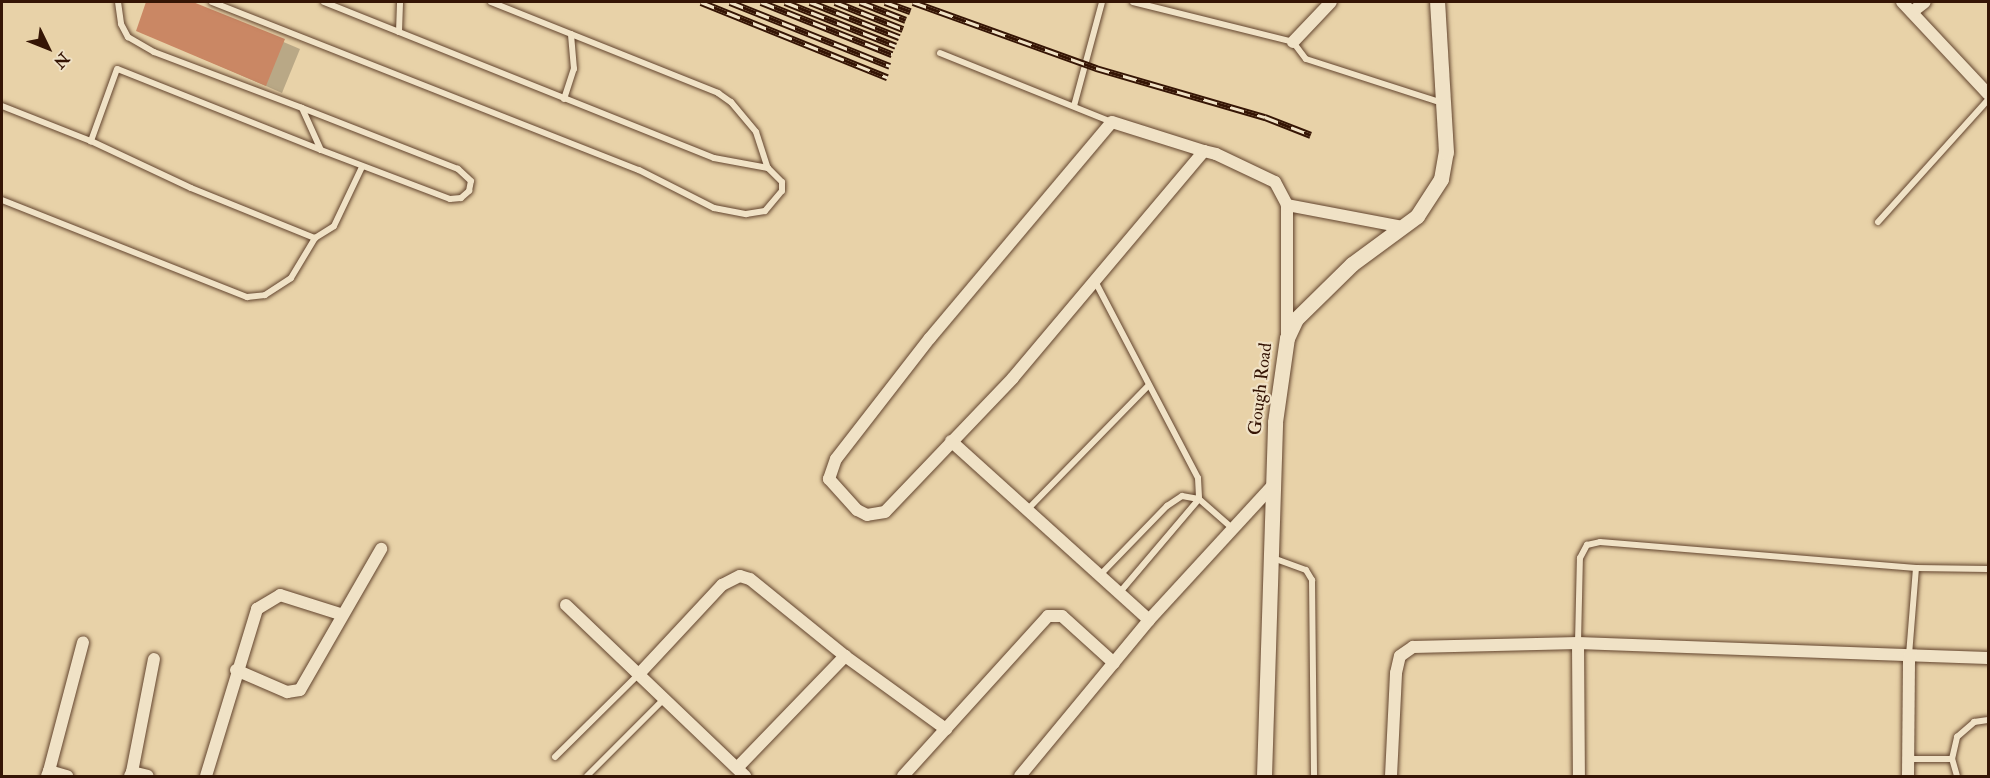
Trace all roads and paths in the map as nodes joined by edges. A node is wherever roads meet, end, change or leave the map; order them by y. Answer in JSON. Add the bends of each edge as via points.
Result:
{"nodes":[{"id":1,"x":118,"y":2,"type":"edge"},
{"id":2,"x":212,"y":2,"type":"edge"},
{"id":3,"x":324,"y":2,"type":"edge"},
{"id":4,"x":400,"y":2,"type":"edge"},
{"id":5,"x":491,"y":2,"type":"edge"},
{"id":6,"x":1102,"y":2,"type":"edge"},
{"id":7,"x":1133,"y":2,"type":"edge"},
{"id":8,"x":1331,"y":2,"type":"edge"},
{"id":9,"x":1437,"y":2,"type":"edge"},
{"id":10,"x":1902,"y":2,"type":"edge"},
{"id":11,"x":1925,"y":2,"type":"edge"},
{"id":12,"x":1912,"y":12,"type":"junction"},
{"id":13,"x":399,"y":32,"type":"junction"},
{"id":14,"x":571,"y":34,"type":"junction"},
{"id":15,"x":1293,"y":42,"type":"junction"},
{"id":16,"x":940,"y":53,"type":"dead end"},
{"id":17,"x":1989,"y":94,"type":"edge"},
{"id":18,"x":564,"y":99,"type":"junction"},
{"id":19,"x":1989,"y":100,"type":"edge"},
{"id":20,"x":1442,"y":104,"type":"junction"},
{"id":21,"x":2,"y":106,"type":"edge"},
{"id":22,"x":1074,"y":106,"type":"junction"},
{"id":23,"x":302,"y":108,"type":"junction"},
{"id":24,"x":1112,"y":122,"type":"junction"},
{"id":25,"x":91,"y":141,"type":"junction"},
{"id":26,"x":321,"y":150,"type":"junction"},
{"id":27,"x":1204,"y":151,"type":"junction"},
{"id":28,"x":362,"y":167,"type":"junction"},
{"id":29,"x":768,"y":168,"type":"junction"},
{"id":30,"x":2,"y":200,"type":"edge"},
{"id":31,"x":1287,"y":205,"type":"junction"},
{"id":32,"x":1878,"y":222,"type":"dead end"},
{"id":33,"x":1402,"y":227,"type":"junction"},
{"id":34,"x":315,"y":238,"type":"junction"},
{"id":35,"x":1096,"y":283,"type":"junction"},
{"id":36,"x":1287,"y":338,"type":"junction"},
{"id":37,"x":1149,"y":385,"type":"junction"},
{"id":38,"x":951,"y":441,"type":"junction"},
{"id":39,"x":1273,"y":485,"type":"junction"},
{"id":40,"x":1199,"y":499,"type":"junction"},
{"id":41,"x":1028,"y":509,"type":"junction"},
{"id":42,"x":1232,"y":528,"type":"junction"},
{"id":43,"x":381,"y":549,"type":"dead end"},
{"id":44,"x":1272,"y":557,"type":"junction"},
{"id":45,"x":1917,"y":568,"type":"junction"},
{"id":46,"x":1989,"y":569,"type":"edge"},
{"id":47,"x":1101,"y":574,"type":"junction"},
{"id":48,"x":1120,"y":592,"type":"junction"},
{"id":49,"x":566,"y":605,"type":"dead end"},
{"id":50,"x":340,"y":615,"type":"junction"},
{"id":51,"x":1149,"y":620,"type":"junction"},
{"id":52,"x":83,"y":642,"type":"dead end"},
{"id":53,"x":1578,"y":643,"type":"junction"},
{"id":54,"x":1909,"y":655,"type":"junction"},
{"id":55,"x":845,"y":656,"type":"junction"},
{"id":56,"x":1989,"y":658,"type":"edge"},
{"id":57,"x":154,"y":659,"type":"dead end"},
{"id":58,"x":1114,"y":663,"type":"junction"},
{"id":59,"x":236,"y":670,"type":"junction"},
{"id":60,"x":639,"y":674,"type":"junction"},
{"id":61,"x":664,"y":699,"type":"junction"},
{"id":62,"x":1989,"y":720,"type":"edge"},
{"id":63,"x":946,"y":729,"type":"junction"},
{"id":64,"x":555,"y":757,"type":"dead end"},
{"id":65,"x":1909,"y":759,"type":"junction"},
{"id":66,"x":1952,"y":759,"type":"junction"},
{"id":67,"x":741,"y":772,"type":"edge"},
{"id":68,"x":48,"y":774,"type":"edge"},
{"id":69,"x":131,"y":774,"type":"edge"},
{"id":70,"x":67,"y":777,"type":"edge"},
{"id":71,"x":148,"y":777,"type":"edge"},
{"id":72,"x":206,"y":777,"type":"edge"},
{"id":73,"x":587,"y":777,"type":"edge"},
{"id":74,"x":903,"y":777,"type":"edge"},
{"id":75,"x":1020,"y":777,"type":"edge"},
{"id":76,"x":1264,"y":777,"type":"edge"},
{"id":77,"x":1314,"y":777,"type":"edge"},
{"id":78,"x":1391,"y":777,"type":"edge"},
{"id":79,"x":1579,"y":777,"type":"edge"},
{"id":80,"x":1908,"y":777,"type":"edge"},
{"id":81,"x":1957,"y":777,"type":"edge"}],
"edges":[{"from":1,"to":23,"type":"lane","via":[[121,24],[128,36],[154,52]]},
{"from":2,"to":29,"type":"lane","via":[[639,170],[714,208],[746,214],[771,208],[782,190],[782,182]]},
{"from":3,"to":13,"type":"lane"},
{"from":4,"to":13,"type":"lane"},
{"from":5,"to":14,"type":"lane"},
{"from":6,"to":22,"type":"lane"},
{"from":7,"to":15,"type":"lane"},
{"from":8,"to":15,"type":"street"},
{"from":9,"to":20,"type":"street","name":"Gough Road"},
{"from":10,"to":12,"type":"street"},
{"from":11,"to":12,"type":"street"},
{"from":12,"to":17,"type":"street"},
{"from":13,"to":18,"type":"lane"},
{"from":14,"to":18,"type":"lane","via":[[574,69]]},
{"from":14,"to":29,"type":"lane","via":[[656,65],[731,102],[756,132]]},
{"from":15,"to":20,"type":"lane","via":[[1306,59]]},
{"from":16,"to":22,"type":"lane"},
{"from":18,"to":29,"type":"lane","via":[[714,158]]},
{"from":19,"to":32,"type":"lane"},
{"from":20,"to":33,"type":"street","name":"Gough Road","via":[[1446,152],[1441,179],[1417,216]]},
{"from":21,"to":25,"type":"lane"},
{"from":22,"to":24,"type":"lane"},
{"from":23,"to":26,"type":"lane"},
{"from":23,"to":28,"type":"lane","via":[[458,169],[469,177],[471,186],[461,198],[450,199]]},
{"from":24,"to":27,"type":"street"},
{"from":24,"to":38,"type":"street","via":[[930,338],[836,459],[829,479],[857,510],[867,514],[885,512]]},
{"from":25,"to":26,"type":"lane","via":[[117,69]]},
{"from":25,"to":34,"type":"lane","via":[[182,184]]},
{"from":26,"to":28,"type":"lane"},
{"from":27,"to":31,"type":"street","via":[[1259,171],[1275,182]]},
{"from":27,"to":35,"type":"street"},
{"from":28,"to":34,"type":"lane","via":[[334,226]]},
{"from":30,"to":34,"type":"lane","via":[[247,297],[265,295],[291,278]]},
{"from":31,"to":33,"type":"street"},
{"from":31,"to":36,"type":"street"},
{"from":33,"to":36,"type":"street","name":"Gough Road","via":[[1352,264],[1296,319]]},
{"from":35,"to":37,"type":"lane"},
{"from":35,"to":38,"type":"street","via":[[1013,378]]},
{"from":36,"to":39,"type":"street","name":"Gough Road","via":[[1275,422]]},
{"from":37,"to":40,"type":"lane","via":[[1193,466]]},
{"from":37,"to":41,"type":"lane"},
{"from":38,"to":41,"type":"street"},
{"from":39,"to":42,"type":"street"},
{"from":39,"to":44,"type":"street","name":"Gough Road"},
{"from":40,"to":42,"type":"lane"},
{"from":40,"to":47,"type":"lane","via":[[1182,496],[1173,500]]},
{"from":40,"to":48,"type":"lane"},
{"from":41,"to":47,"type":"street"},
{"from":42,"to":51,"type":"street"},
{"from":43,"to":50,"type":"street"},
{"from":44,"to":76,"type":"street","name":"Gough Road"},
{"from":44,"to":77,"type":"lane","via":[[1306,570],[1312,580]]},
{"from":45,"to":46,"type":"lane"},
{"from":45,"to":53,"type":"lane","via":[[1600,542],[1587,545],[1580,558]]},
{"from":45,"to":54,"type":"lane"},
{"from":47,"to":48,"type":"street"},
{"from":48,"to":51,"type":"street"},
{"from":49,"to":60,"type":"street"},
{"from":50,"to":59,"type":"street","via":[[300,690],[287,692]]},
{"from":50,"to":59,"type":"street","via":[[295,597],[280,595],[267,600],[257,609]]},
{"from":51,"to":58,"type":"street"},
{"from":52,"to":68,"type":"street"},
{"from":53,"to":54,"type":"street"},
{"from":53,"to":78,"type":"street","via":[[1413,647],[1400,656]]},
{"from":53,"to":79,"type":"street"},
{"from":54,"to":56,"type":"street"},
{"from":54,"to":65,"type":"street"},
{"from":55,"to":60,"type":"street","via":[[750,579],[740,576],[722,585]]},
{"from":55,"to":63,"type":"street"},
{"from":55,"to":67,"type":"street"},
{"from":57,"to":69,"type":"street"},
{"from":58,"to":63,"type":"street","via":[[1055,613],[1042,622]]},
{"from":58,"to":75,"type":"street"},
{"from":59,"to":72,"type":"street"},
{"from":60,"to":61,"type":"street"},
{"from":60,"to":64,"type":"lane"},
{"from":61,"to":67,"type":"street"},
{"from":61,"to":73,"type":"lane"},
{"from":62,"to":66,"type":"lane","via":[[1974,722],[1957,737]]},
{"from":63,"to":74,"type":"street"},
{"from":65,"to":66,"type":"lane"},
{"from":65,"to":80,"type":"street"},
{"from":66,"to":81,"type":"lane"},
{"from":68,"to":70,"type":"street"},
{"from":69,"to":71,"type":"street"}]}
